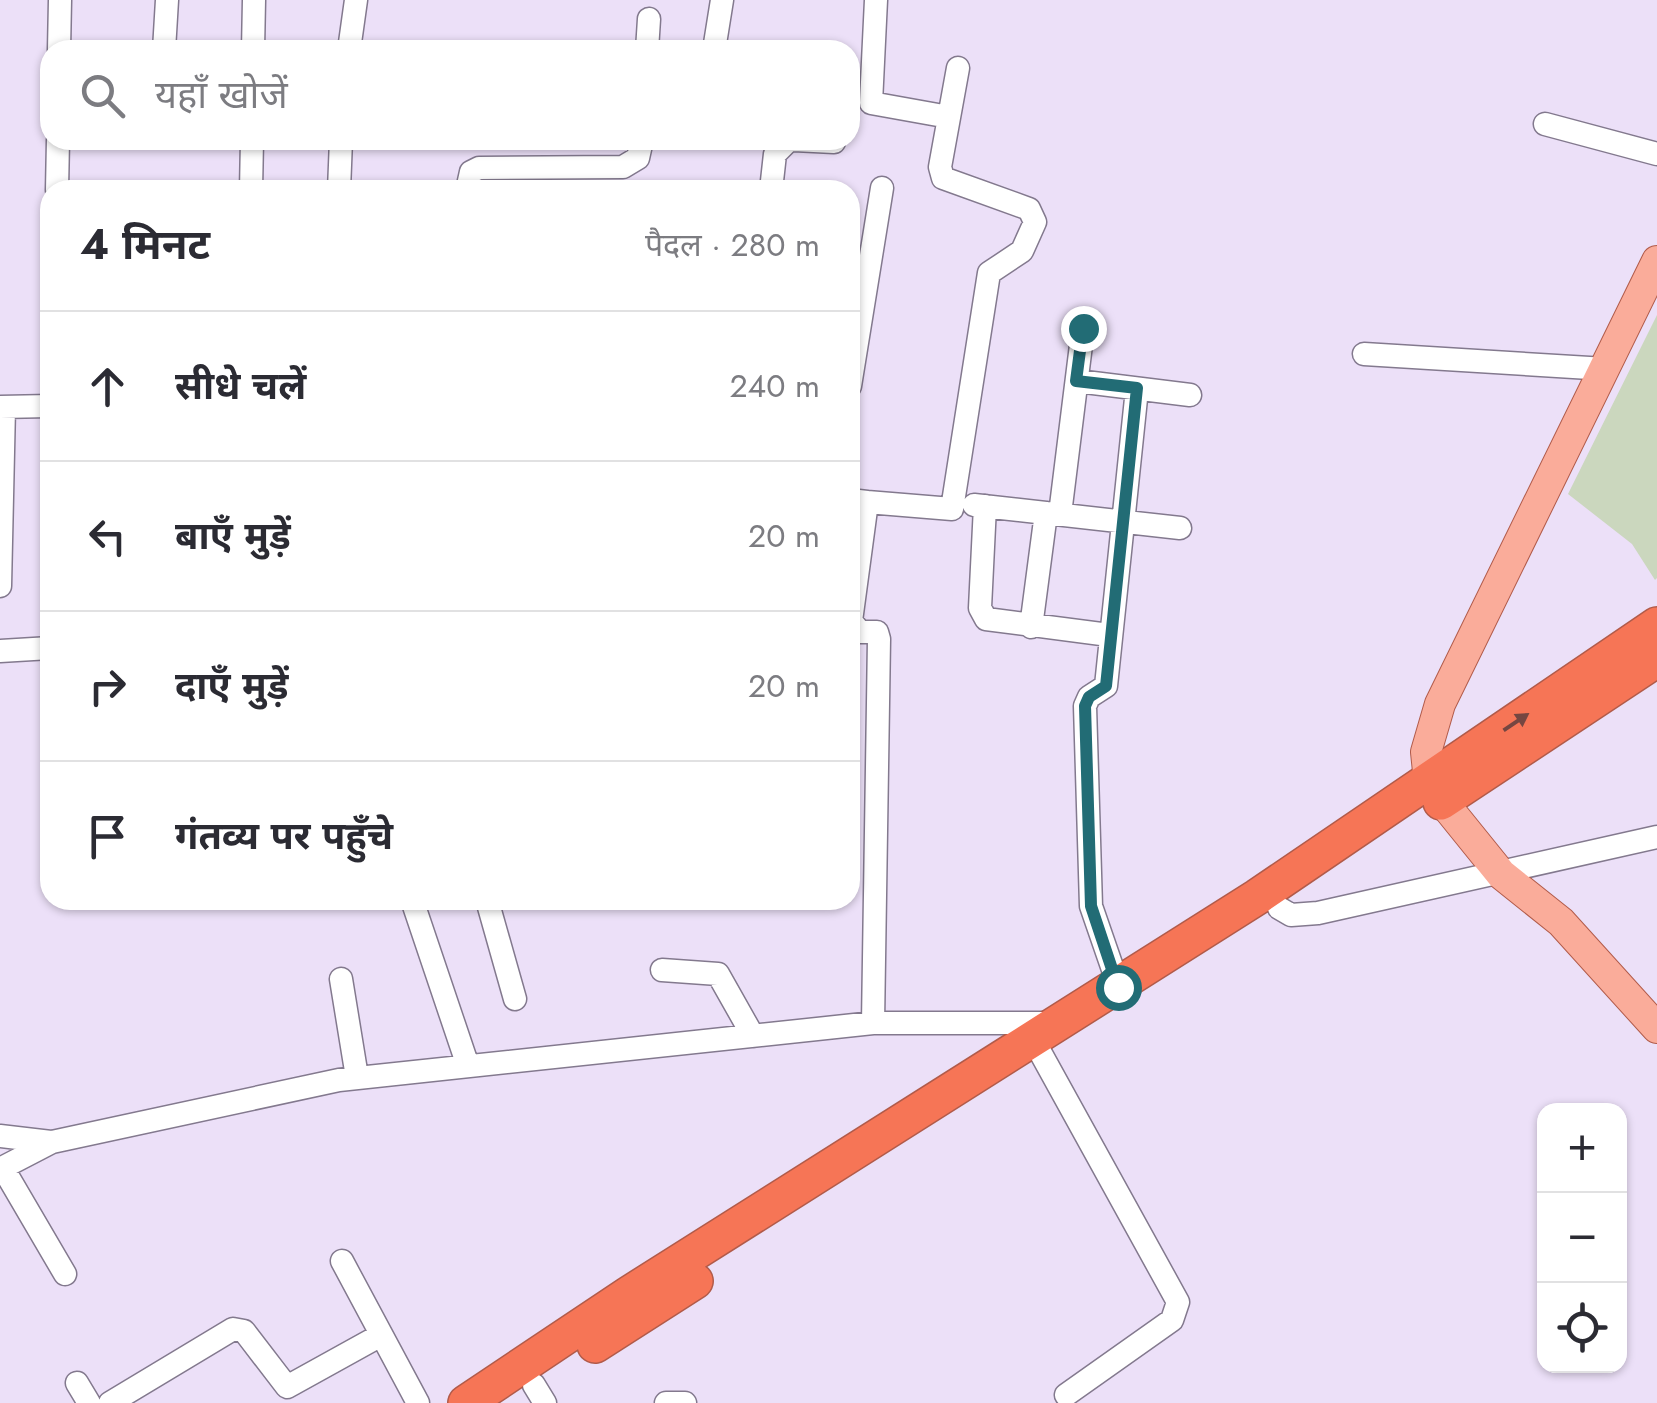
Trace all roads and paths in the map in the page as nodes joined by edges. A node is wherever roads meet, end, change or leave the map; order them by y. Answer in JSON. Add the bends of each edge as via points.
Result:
{"nodes":[{"id":1,"x":60,"y":0,"type":"edge"},
{"id":2,"x":167,"y":0,"type":"edge"},
{"id":3,"x":254,"y":0,"type":"edge"},
{"id":4,"x":356,"y":0,"type":"edge"},
{"id":5,"x":722,"y":0,"type":"edge"},
{"id":6,"x":876,"y":0,"type":"edge"},
{"id":7,"x":650,"y":19,"type":"dead end"},
{"id":8,"x":60,"y":40,"type":"edge"},
{"id":9,"x":165,"y":40,"type":"edge"},
{"id":10,"x":254,"y":40,"type":"edge"},
{"id":11,"x":350,"y":40,"type":"edge"},
{"id":12,"x":649,"y":40,"type":"edge"},
{"id":13,"x":716,"y":40,"type":"edge"},
{"id":14,"x":958,"y":68,"type":"dead end"},
{"id":15,"x":950,"y":118,"type":"junction"},
{"id":16,"x":1546,"y":124,"type":"dead end"},
{"id":17,"x":58,"y":150,"type":"edge"},
{"id":18,"x":252,"y":150,"type":"edge"},
{"id":19,"x":341,"y":150,"type":"edge"},
{"id":20,"x":638,"y":150,"type":"edge"},
{"id":21,"x":780,"y":150,"type":"edge"},
{"id":22,"x":1657,"y":154,"type":"edge"},
{"id":23,"x":57,"y":180,"type":"edge"},
{"id":24,"x":251,"y":180,"type":"edge"},
{"id":25,"x":339,"y":180,"type":"edge"},
{"id":26,"x":469,"y":180,"type":"edge"},
{"id":27,"x":564,"y":180,"type":"edge"},
{"id":28,"x":772,"y":180,"type":"edge"},
{"id":29,"x":882,"y":188,"type":"dead end"},
{"id":30,"x":1657,"y":261,"type":"edge"},
{"id":31,"x":860,"y":324,"type":"edge"},
{"id":32,"x":1083,"y":328,"type":"dead end"},
{"id":33,"x":1364,"y":354,"type":"dead end"},
{"id":34,"x":1606,"y":369,"type":"junction"},
{"id":35,"x":1076,"y":381,"type":"junction"},
{"id":36,"x":1137,"y":388,"type":"junction"},
{"id":37,"x":1190,"y":395,"type":"dead end"},
{"id":38,"x":40,"y":406,"type":"edge"},
{"id":39,"x":2,"y":407,"type":"edge"},
{"id":40,"x":860,"y":501,"type":"edge"},
{"id":41,"x":955,"y":503,"type":"junction"},
{"id":42,"x":985,"y":506,"type":"junction"},
{"id":43,"x":1053,"y":514,"type":"junction"},
{"id":44,"x":1122,"y":521,"type":"junction"},
{"id":45,"x":1180,"y":528,"type":"dead end"},
{"id":46,"x":0,"y":586,"type":"edge"},
{"id":47,"x":1657,"y":625,"type":"edge"},
{"id":48,"x":1031,"y":626,"type":"junction"},
{"id":49,"x":860,"y":632,"type":"edge"},
{"id":50,"x":40,"y":633,"type":"edge"},
{"id":51,"x":1109,"y":635,"type":"junction"},
{"id":52,"x":40,"y":648,"type":"edge"},
{"id":53,"x":7,"y":650,"type":"edge"},
{"id":54,"x":1657,"y":659,"type":"edge"},
{"id":55,"x":1436,"y":791,"type":"junction"},
{"id":56,"x":1657,"y":836,"type":"edge"},
{"id":57,"x":1502,"y":874,"type":"junction"},
{"id":58,"x":875,"y":878,"type":"junction"},
{"id":59,"x":860,"y":879,"type":"edge"},
{"id":60,"x":1278,"y":908,"type":"junction"},
{"id":61,"x":415,"y":910,"type":"edge"},
{"id":62,"x":490,"y":910,"type":"edge"},
{"id":63,"x":662,"y":970,"type":"dead end"},
{"id":64,"x":341,"y":979,"type":"dead end"},
{"id":65,"x":1118,"y":987,"type":"junction"},
{"id":66,"x":515,"y":999,"type":"dead end"},
{"id":67,"x":874,"y":1023,"type":"junction"},
{"id":68,"x":1657,"y":1028,"type":"edge"},
{"id":69,"x":753,"y":1036,"type":"junction"},
{"id":70,"x":1047,"y":1041,"type":"junction"},
{"id":71,"x":468,"y":1066,"type":"junction"},
{"id":72,"x":357,"y":1078,"type":"junction"},
{"id":73,"x":0,"y":1136,"type":"edge"},
{"id":74,"x":52,"y":1142,"type":"junction"},
{"id":75,"x":1,"y":1169,"type":"edge"},
{"id":76,"x":342,"y":1261,"type":"dead end"},
{"id":77,"x":65,"y":1274,"type":"dead end"},
{"id":78,"x":381,"y":1335,"type":"junction"},
{"id":79,"x":1066,"y":1395,"type":"dead end"},
{"id":80,"x":528,"y":1397,"type":"edge"},
{"id":81,"x":110,"y":1403,"type":"edge"},
{"id":82,"x":418,"y":1403,"type":"edge"},
{"id":83,"x":466,"y":1403,"type":"edge"},
{"id":84,"x":666,"y":1403,"type":"edge"},
{"id":85,"x":685,"y":1403,"type":"edge"}],
"edges":[{"from":1,"to":8,"type":"street"},
{"from":2,"to":9,"type":"street"},
{"from":3,"to":10,"type":"street"},
{"from":4,"to":11,"type":"street"},
{"from":5,"to":13,"type":"street"},
{"from":6,"to":15,"type":"street","via":[[871,103]]},
{"from":7,"to":12,"type":"street"},
{"from":14,"to":15,"type":"street"},
{"from":15,"to":41,"type":"street","via":[[943,178],[1029,208],[1034,222],[1022,251],[989,274]]},
{"from":16,"to":22,"type":"street"},
{"from":17,"to":23,"type":"street"},
{"from":18,"to":24,"type":"street"},
{"from":19,"to":25,"type":"street"},
{"from":20,"to":27,"type":"street","via":[[631,165]]},
{"from":21,"to":28,"type":"street"},
{"from":26,"to":27,"type":"street","via":[[479,168]]},
{"from":29,"to":31,"type":"street"},
{"from":30,"to":34,"type":"main road"},
{"from":32,"to":35,"type":"street"},
{"from":33,"to":34,"type":"street"},
{"from":34,"to":55,"type":"main road","via":[[1440,704],[1426,752]]},
{"from":35,"to":36,"type":"street"},
{"from":35,"to":43,"type":"street"},
{"from":36,"to":37,"type":"street"},
{"from":36,"to":44,"type":"street"},
{"from":38,"to":39,"type":"street"},
{"from":39,"to":46,"type":"street"},
{"from":40,"to":41,"type":"street","via":[[945,511]]},
{"from":41,"to":42,"type":"street"},
{"from":42,"to":43,"type":"street"},
{"from":42,"to":48,"type":"street","via":[[982,614]]},
{"from":43,"to":44,"type":"street"},
{"from":43,"to":48,"type":"street"},
{"from":44,"to":45,"type":"street"},
{"from":44,"to":51,"type":"street"},
{"from":55,"to":47,"type":"highway","one_way":true},
{"from":48,"to":51,"type":"street"},
{"from":49,"to":58,"type":"street","via":[[877,632],[879,639]]},
{"from":50,"to":53,"type":"street"},
{"from":51,"to":65,"type":"street","via":[[1106,686],[1085,700],[1085,726],[1091,906]]},
{"from":52,"to":53,"type":"street"},
{"from":54,"to":55,"type":"highway"},
{"from":55,"to":57,"type":"main road"},
{"from":55,"to":60,"type":"highway"},
{"from":55,"to":65,"type":"highway"},
{"from":56,"to":57,"type":"street"},
{"from":57,"to":60,"type":"street","via":[[1318,913]]},
{"from":57,"to":68,"type":"main road","via":[[1561,922]]},
{"from":58,"to":59,"type":"street"},
{"from":58,"to":67,"type":"street"},
{"from":60,"to":70,"type":"highway"},
{"from":61,"to":71,"type":"street"},
{"from":62,"to":66,"type":"street"},
{"from":63,"to":69,"type":"street","via":[[718,974]]},
{"from":64,"to":72,"type":"street"},
{"from":65,"to":70,"type":"highway"},
{"from":67,"to":69,"type":"street"},
{"from":67,"to":70,"type":"street"},
{"from":69,"to":71,"type":"street"},
{"from":70,"to":79,"type":"street","via":[[1178,1302],[1172,1320]]},
{"from":70,"to":80,"type":"highway"},
{"from":70,"to":83,"type":"highway","via":[[629,1294]]},
{"from":71,"to":72,"type":"street"},
{"from":72,"to":74,"type":"street"},
{"from":73,"to":74,"type":"street"},
{"from":74,"to":75,"type":"street"},
{"from":75,"to":77,"type":"street"},
{"from":76,"to":78,"type":"street"},
{"from":78,"to":81,"type":"street","via":[[287,1388],[244,1331],[233,1329]]},
{"from":78,"to":82,"type":"street"},
{"from":84,"to":85,"type":"street"}]}
